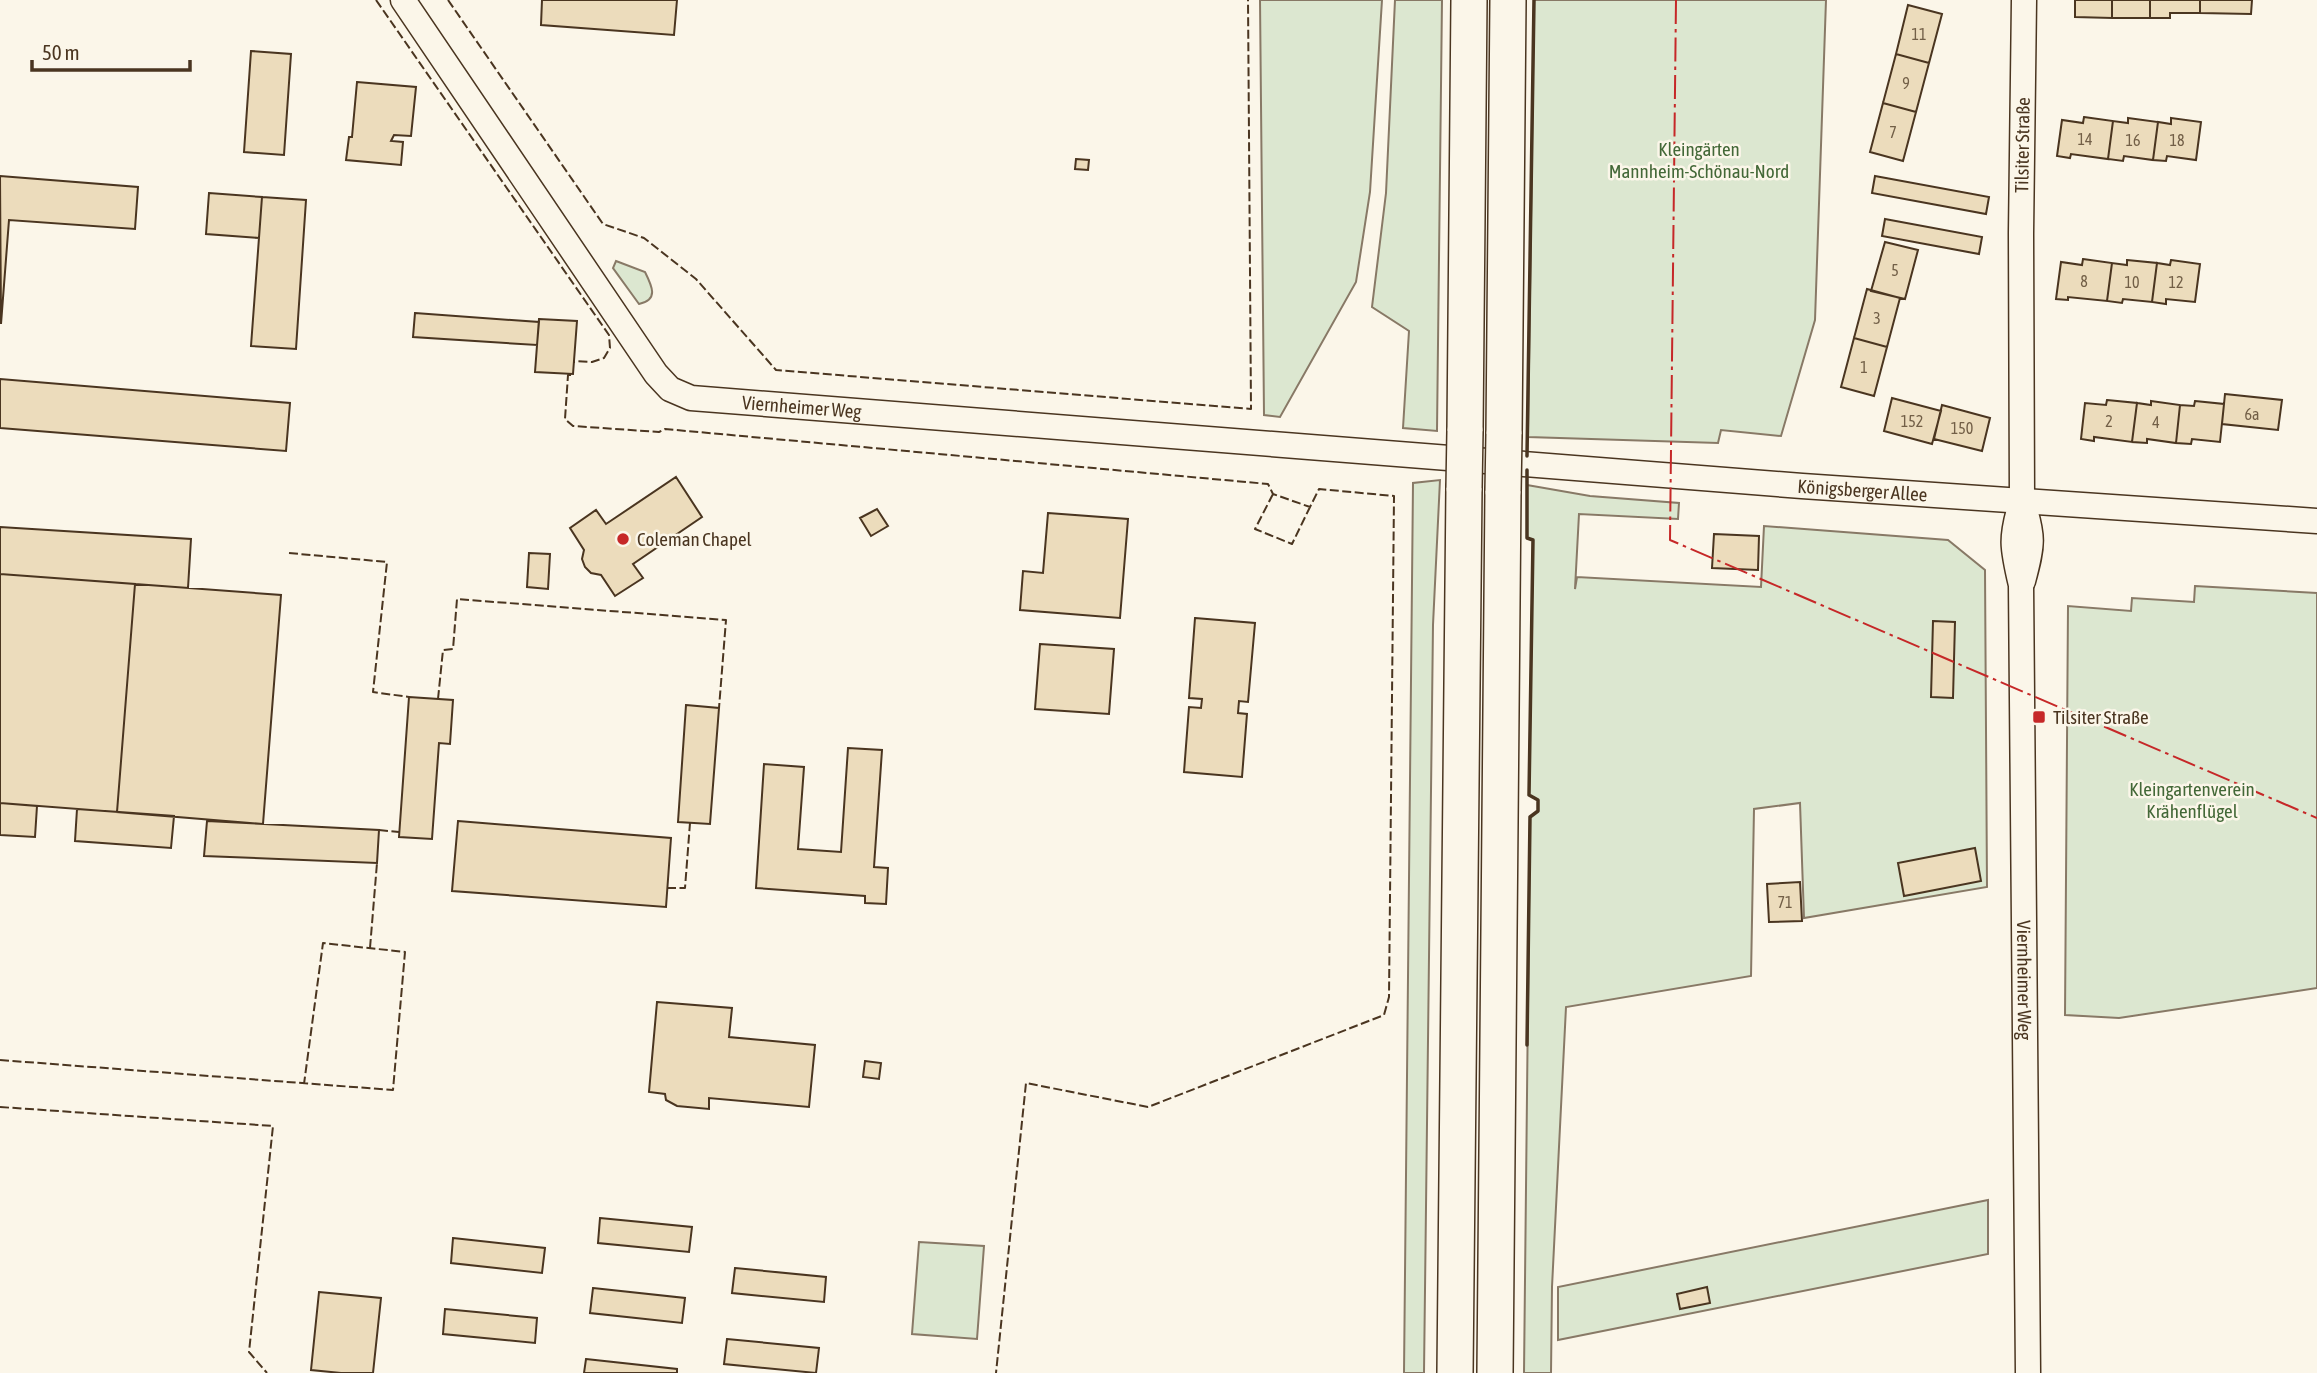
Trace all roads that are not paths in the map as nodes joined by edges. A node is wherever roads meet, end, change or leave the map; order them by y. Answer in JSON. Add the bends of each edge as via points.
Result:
{"nodes":[{"id":1,"x":402,"y":0,"type":"edge"},
{"id":2,"x":1469,"y":0,"type":"edge"},
{"id":3,"x":1508,"y":0,"type":"edge"},
{"id":4,"x":2024,"y":0,"type":"edge"},
{"id":5,"x":1406,"y":455,"type":"joint"},
{"id":6,"x":2022,"y":500,"type":"junction"},
{"id":7,"x":2317,"y":521,"type":"edge"},
{"id":8,"x":1455,"y":1373,"type":"edge"},
{"id":9,"x":1495,"y":1373,"type":"edge"},
{"id":10,"x":2028,"y":1373,"type":"edge"}],
"edges":[{"from":1,"to":5,"type":"street","name":"Viernheimer Weg","via":[[656,374],[680,394]]},
{"from":2,"to":8,"type":"highway","bridge":true},
{"from":3,"to":9,"type":"highway","bridge":true},
{"from":4,"to":6,"type":"street","name":"Tilsiter Straße"},
{"from":5,"to":6,"type":"street","name":"Königsberger Allee"},
{"from":6,"to":7,"type":"street","name":"Königsberger Allee"},
{"from":6,"to":10,"type":"street","name":"Viernheimer Weg","via":[[2032,530],[2021,585]]}]}
